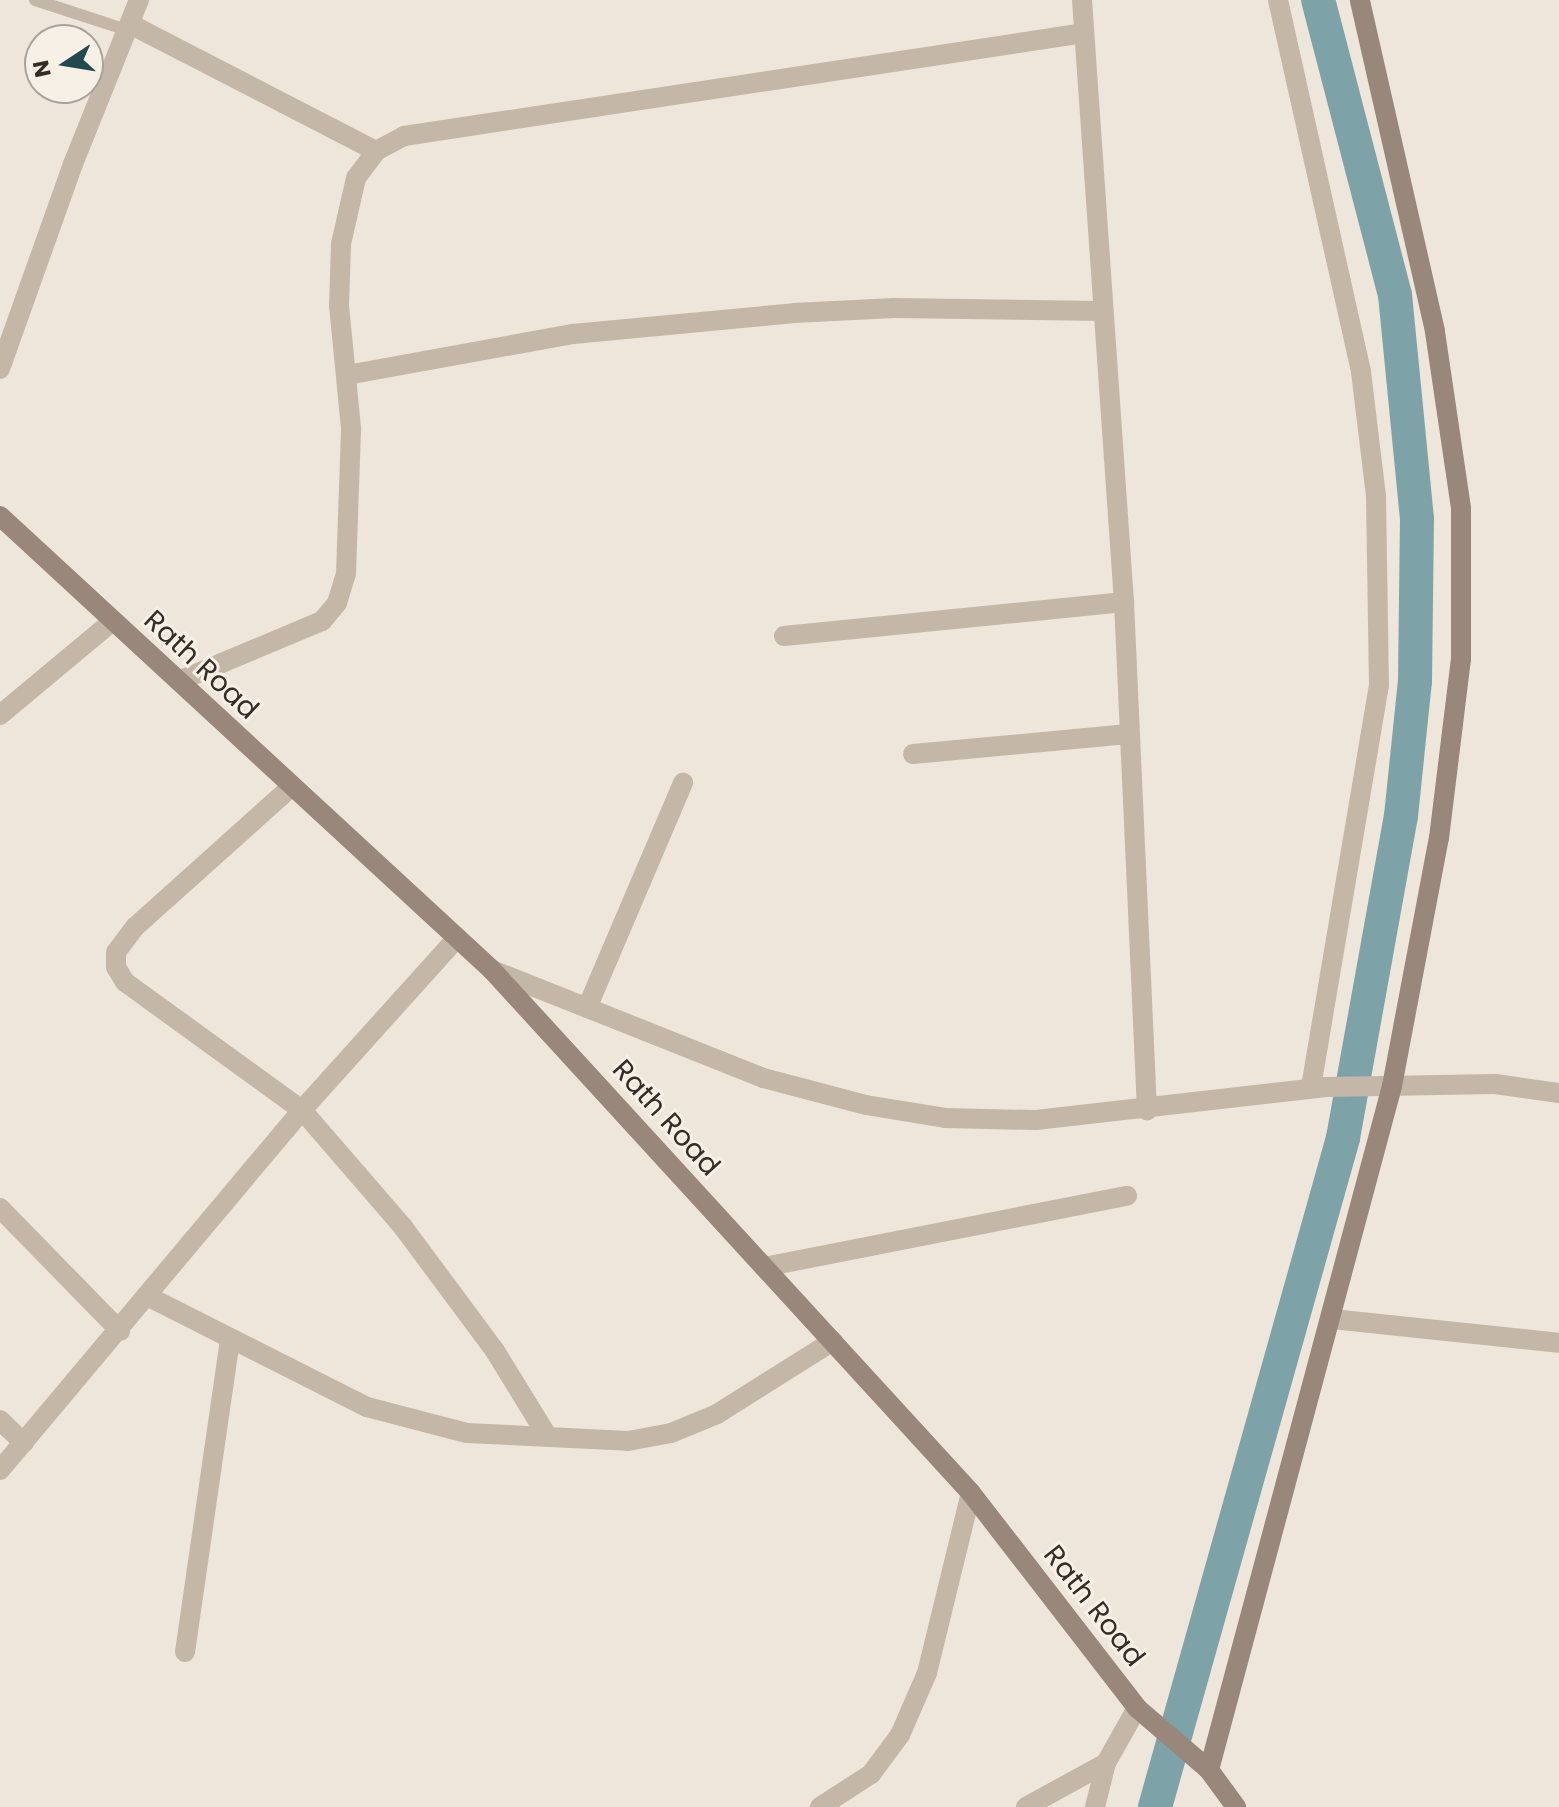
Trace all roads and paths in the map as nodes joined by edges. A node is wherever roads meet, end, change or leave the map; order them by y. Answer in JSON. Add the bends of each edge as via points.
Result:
{"nodes":[{"id":1,"x":35,"y":0,"type":"edge"},
{"id":2,"x":139,"y":0,"type":"edge"},
{"id":3,"x":1082,"y":0,"type":"edge"},
{"id":4,"x":1278,"y":0,"type":"edge"},
{"id":5,"x":1360,"y":0,"type":"edge"},
{"id":6,"x":128,"y":27,"type":"junction"},
{"id":7,"x":1084,"y":33,"type":"junction"},
{"id":8,"x":376,"y":151,"type":"junction"},
{"id":9,"x":1100,"y":311,"type":"junction"},
{"id":10,"x":0,"y":369,"type":"edge"},
{"id":11,"x":347,"y":375,"type":"junction"},
{"id":12,"x":0,"y":516,"type":"edge"},
{"id":13,"x":1124,"y":602,"type":"junction"},
{"id":14,"x":113,"y":621,"type":"junction"},
{"id":15,"x":784,"y":636,"type":"dead end"},
{"id":16,"x":179,"y":681,"type":"junction"},
{"id":17,"x":0,"y":715,"type":"edge"},
{"id":18,"x":1128,"y":734,"type":"junction"},
{"id":19,"x":913,"y":754,"type":"dead end"},
{"id":20,"x":683,"y":783,"type":"dead end"},
{"id":21,"x":290,"y":788,"type":"junction"},
{"id":22,"x":457,"y":938,"type":"junction"},
{"id":23,"x":492,"y":970,"type":"junction"},
{"id":24,"x":587,"y":1008,"type":"junction"},
{"id":25,"x":1384,"y":1086,"type":"junction"},
{"id":26,"x":1318,"y":1087,"type":"junction"},
{"id":27,"x":1559,"y":1093,"type":"edge"},
{"id":28,"x":302,"y":1110,"type":"junction"},
{"id":29,"x":1147,"y":1110,"type":"junction"},
{"id":30,"x":1127,"y":1196,"type":"dead end"},
{"id":31,"x":0,"y":1208,"type":"edge"},
{"id":32,"x":764,"y":1267,"type":"junction"},
{"id":33,"x":149,"y":1297,"type":"junction"},
{"id":34,"x":1332,"y":1319,"type":"junction"},
{"id":35,"x":120,"y":1331,"type":"junction"},
{"id":36,"x":230,"y":1339,"type":"junction"},
{"id":37,"x":833,"y":1341,"type":"junction"},
{"id":38,"x":1559,"y":1343,"type":"edge"},
{"id":39,"x":0,"y":1420,"type":"edge"},
{"id":40,"x":548,"y":1437,"type":"junction"},
{"id":41,"x":24,"y":1443,"type":"junction"},
{"id":42,"x":0,"y":1470,"type":"edge"},
{"id":43,"x":971,"y":1493,"type":"junction"},
{"id":44,"x":185,"y":1652,"type":"dead end"},
{"id":45,"x":1145,"y":1714,"type":"junction"},
{"id":46,"x":1106,"y":1763,"type":"junction"},
{"id":47,"x":1202,"y":1764,"type":"junction"},
{"id":48,"x":820,"y":1807,"type":"edge"},
{"id":49,"x":1026,"y":1807,"type":"edge"},
{"id":50,"x":1095,"y":1807,"type":"edge"},
{"id":51,"x":1236,"y":1807,"type":"edge"}],
"edges":[{"from":1,"to":6,"type":"lane"},
{"from":2,"to":6,"type":"street"},
{"from":3,"to":7,"type":"street"},
{"from":4,"to":26,"type":"street","via":[[1361,372],[1376,496],[1379,685]]},
{"from":5,"to":25,"type":"street","via":[[1435,331],[1461,508],[1461,659],[1436,853]]},
{"from":6,"to":8,"type":"street"},
{"from":6,"to":10,"type":"street"},
{"from":7,"to":8,"type":"street","via":[[404,136]]},
{"from":7,"to":9,"type":"street"},
{"from":8,"to":11,"type":"street","via":[[356,178],[341,244],[339,305]]},
{"from":9,"to":11,"type":"street","via":[[894,308],[794,313],[573,334]]},
{"from":9,"to":13,"type":"street"},
{"from":11,"to":16,"type":"street","via":[[351,428],[346,574],[337,603],[322,621]]},
{"from":12,"to":14,"type":"street","name":"Rath Road"},
{"from":13,"to":15,"type":"street"},
{"from":13,"to":18,"type":"street"},
{"from":14,"to":16,"type":"street","name":"Rath Road"},
{"from":14,"to":17,"type":"street"},
{"from":16,"to":21,"type":"street","name":"Rath Road"},
{"from":18,"to":19,"type":"street"},
{"from":18,"to":29,"type":"street"},
{"from":20,"to":24,"type":"street"},
{"from":21,"to":22,"type":"street","name":"Rath Road"},
{"from":21,"to":28,"type":"street","via":[[135,927],[116,952],[116,967],[125,982]]},
{"from":22,"to":23,"type":"street","name":"Rath Road"},
{"from":22,"to":28,"type":"street"},
{"from":23,"to":24,"type":"street"},
{"from":23,"to":32,"type":"street","name":"Rath Road"},
{"from":24,"to":29,"type":"street","via":[[763,1078],[866,1105],[960,1119],[1036,1120]]},
{"from":25,"to":26,"type":"street"},
{"from":25,"to":27,"type":"street","via":[[1495,1084]]},
{"from":25,"to":34,"type":"street"},
{"from":26,"to":29,"type":"street"},
{"from":28,"to":33,"type":"street"},
{"from":28,"to":40,"type":"street","via":[[403,1227],[495,1351]]},
{"from":30,"to":32,"type":"street"},
{"from":31,"to":35,"type":"street"},
{"from":32,"to":37,"type":"street","name":"Rath Road"},
{"from":33,"to":35,"type":"street"},
{"from":33,"to":36,"type":"street"},
{"from":34,"to":38,"type":"street"},
{"from":34,"to":47,"type":"street"},
{"from":35,"to":41,"type":"street"},
{"from":36,"to":40,"type":"street","via":[[367,1407],[467,1433]]},
{"from":36,"to":44,"type":"street"},
{"from":37,"to":40,"type":"street","via":[[717,1414],[671,1433],[628,1441]]},
{"from":37,"to":43,"type":"street","name":"Rath Road"},
{"from":39,"to":41,"type":"street"},
{"from":41,"to":42,"type":"street"},
{"from":43,"to":45,"type":"street","name":"Rath Road"},
{"from":43,"to":48,"type":"street","via":[[927,1673],[900,1735],[871,1774]]},
{"from":45,"to":46,"type":"street"},
{"from":45,"to":47,"type":"street","name":"Rath Road"},
{"from":46,"to":49,"type":"street"},
{"from":46,"to":50,"type":"street"},
{"from":47,"to":51,"type":"street","name":"Rath Road"}]}
